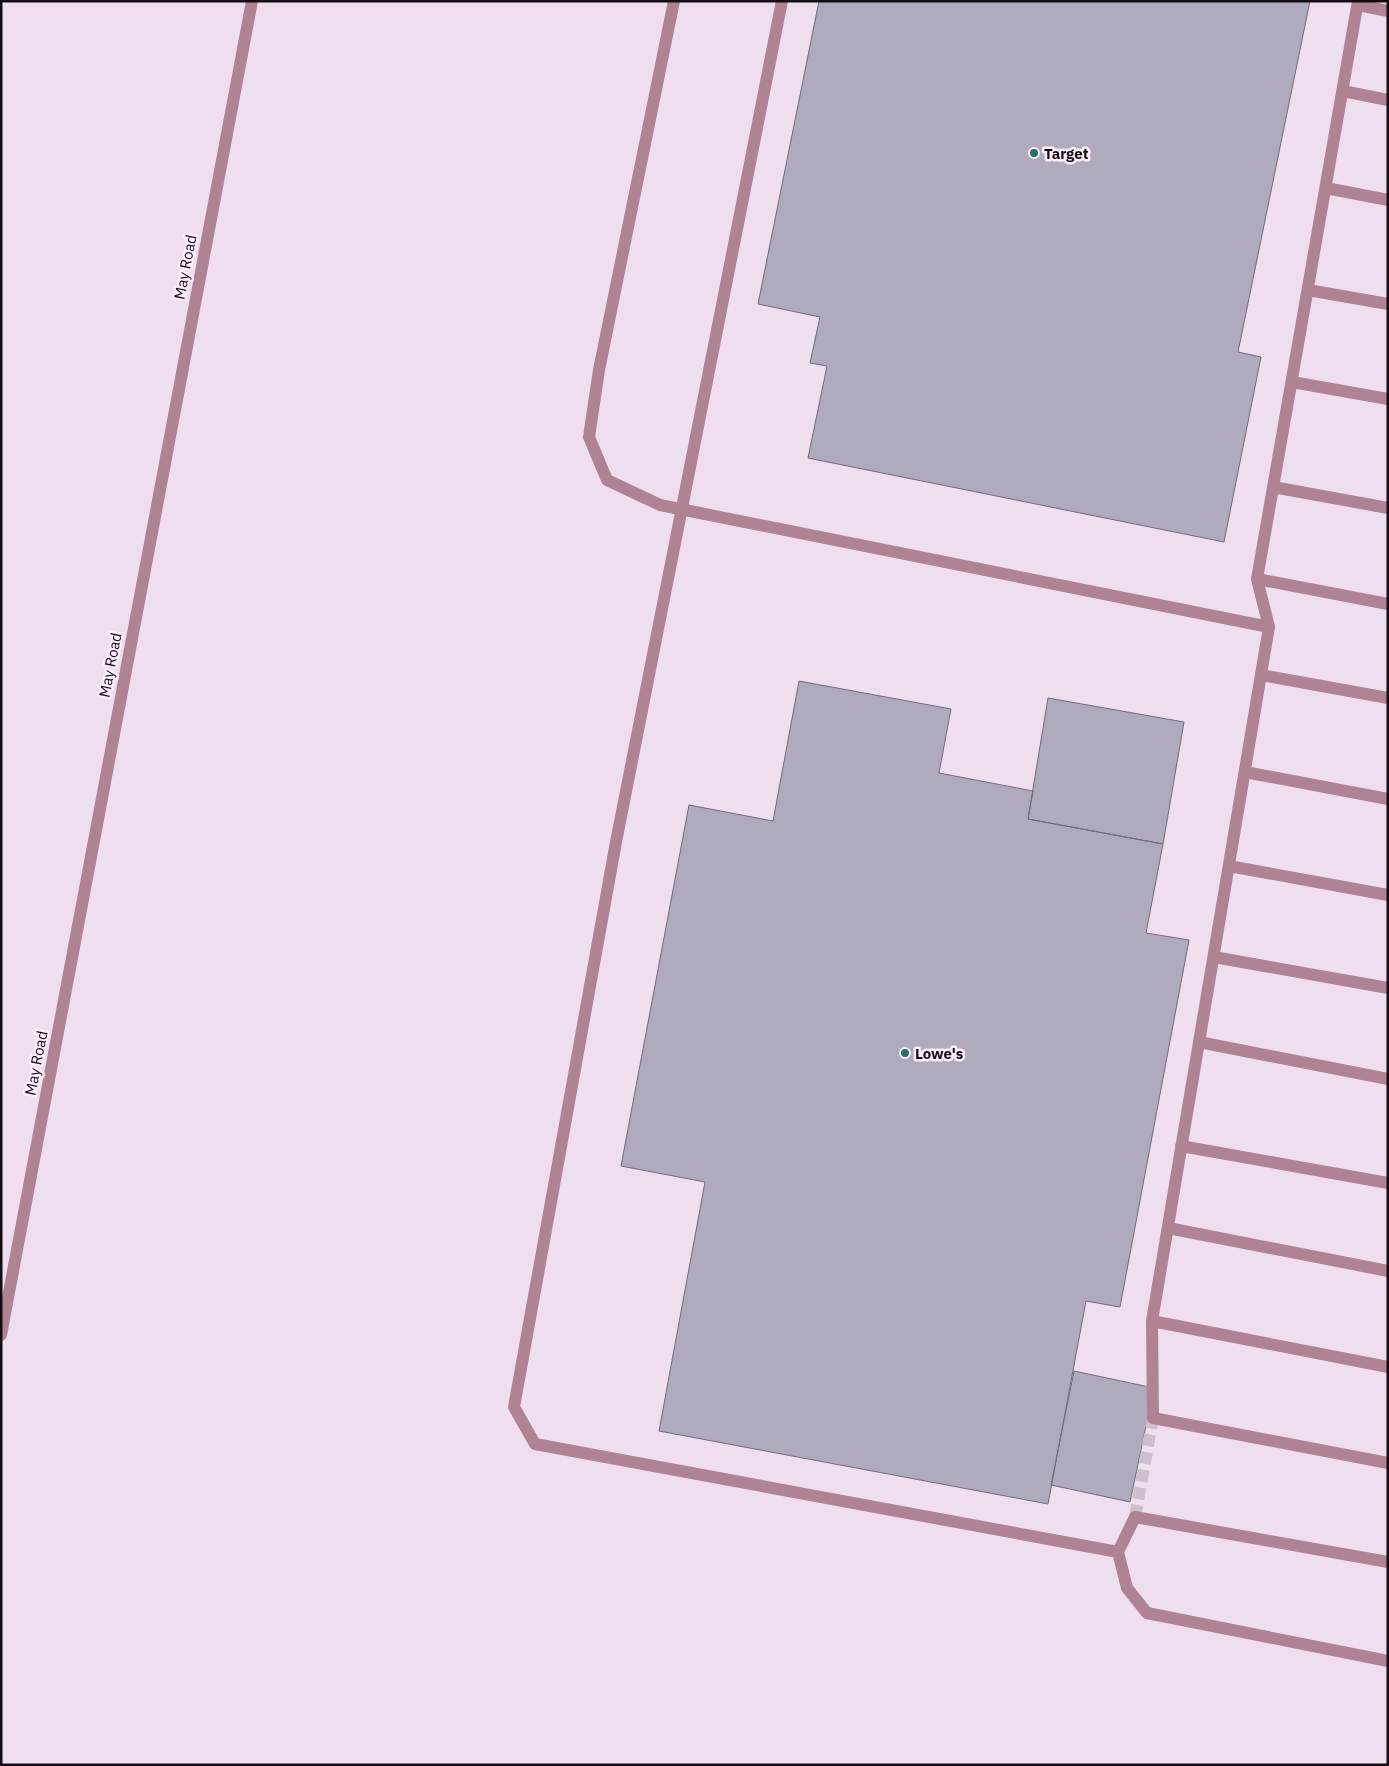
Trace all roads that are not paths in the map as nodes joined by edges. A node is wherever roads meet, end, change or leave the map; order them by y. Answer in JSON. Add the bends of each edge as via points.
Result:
{"nodes":[{"id":1,"x":252,"y":1,"type":"edge"},
{"id":2,"x":674,"y":1,"type":"edge"},
{"id":3,"x":782,"y":1,"type":"edge"},
{"id":4,"x":1358,"y":3,"type":"edge"},
{"id":5,"x":1388,"y":11,"type":"edge"},
{"id":6,"x":1343,"y":91,"type":"junction"},
{"id":7,"x":1388,"y":100,"type":"edge"},
{"id":8,"x":1326,"y":188,"type":"junction"},
{"id":9,"x":1388,"y":200,"type":"edge"},
{"id":10,"x":1308,"y":290,"type":"junction"},
{"id":11,"x":1388,"y":304,"type":"edge"},
{"id":12,"x":1292,"y":382,"type":"junction"},
{"id":13,"x":1388,"y":399,"type":"edge"},
{"id":14,"x":1274,"y":486,"type":"junction"},
{"id":15,"x":1388,"y":508,"type":"edge"},
{"id":16,"x":682,"y":509,"type":"junction"},
{"id":17,"x":1257,"y":579,"type":"junction"},
{"id":18,"x":1388,"y":604,"type":"edge"},
{"id":19,"x":1269,"y":627,"type":"junction"},
{"id":20,"x":1261,"y":676,"type":"junction"},
{"id":21,"x":1388,"y":698,"type":"edge"},
{"id":22,"x":1245,"y":772,"type":"junction"},
{"id":23,"x":1388,"y":799,"type":"edge"},
{"id":24,"x":1229,"y":866,"type":"junction"},
{"id":25,"x":1388,"y":895,"type":"edge"},
{"id":26,"x":1214,"y":957,"type":"junction"},
{"id":27,"x":1388,"y":988,"type":"edge"},
{"id":28,"x":1199,"y":1042,"type":"junction"},
{"id":29,"x":1388,"y":1079,"type":"edge"},
{"id":30,"x":1181,"y":1146,"type":"junction"},
{"id":31,"x":1388,"y":1183,"type":"edge"},
{"id":32,"x":1168,"y":1228,"type":"junction"},
{"id":33,"x":1388,"y":1271,"type":"edge"},
{"id":34,"x":1152,"y":1321,"type":"junction"},
{"id":35,"x":1,"y":1335,"type":"edge"},
{"id":36,"x":1388,"y":1367,"type":"edge"},
{"id":37,"x":1388,"y":1463,"type":"edge"},
{"id":38,"x":1118,"y":1552,"type":"junction"},
{"id":39,"x":1388,"y":1562,"type":"edge"},
{"id":40,"x":1388,"y":1661,"type":"edge"}],
"edges":[{"from":1,"to":35,"type":"street","name":"May Road"},
{"from":2,"to":16,"type":"street","via":[[599,370],[589,437],[607,480],[660,505]]},
{"from":3,"to":16,"type":"street"},
{"from":4,"to":5,"type":"street"},
{"from":4,"to":6,"type":"street"},
{"from":6,"to":7,"type":"street"},
{"from":6,"to":8,"type":"street"},
{"from":8,"to":9,"type":"street"},
{"from":8,"to":10,"type":"street"},
{"from":10,"to":11,"type":"street"},
{"from":10,"to":12,"type":"street"},
{"from":12,"to":13,"type":"street"},
{"from":12,"to":14,"type":"street"},
{"from":14,"to":15,"type":"street"},
{"from":14,"to":17,"type":"street"},
{"from":16,"to":19,"type":"street"},
{"from":16,"to":38,"type":"street","via":[[616,842],[514,1407],[535,1444]]},
{"from":17,"to":18,"type":"street"},
{"from":17,"to":19,"type":"street"},
{"from":19,"to":20,"type":"street"},
{"from":20,"to":21,"type":"street"},
{"from":20,"to":22,"type":"street"},
{"from":22,"to":23,"type":"street"},
{"from":22,"to":24,"type":"street"},
{"from":24,"to":25,"type":"street"},
{"from":24,"to":26,"type":"street"},
{"from":26,"to":27,"type":"street"},
{"from":26,"to":28,"type":"street"},
{"from":28,"to":29,"type":"street"},
{"from":28,"to":30,"type":"street"},
{"from":30,"to":31,"type":"street"},
{"from":30,"to":32,"type":"street"},
{"from":32,"to":33,"type":"street"},
{"from":32,"to":34,"type":"street"},
{"from":34,"to":36,"type":"street"},
{"from":34,"to":37,"type":"street","via":[[1153,1418]]},
{"from":38,"to":39,"type":"street","via":[[1135,1516]]},
{"from":38,"to":40,"type":"street","via":[[1127,1588],[1147,1613]]}]}
